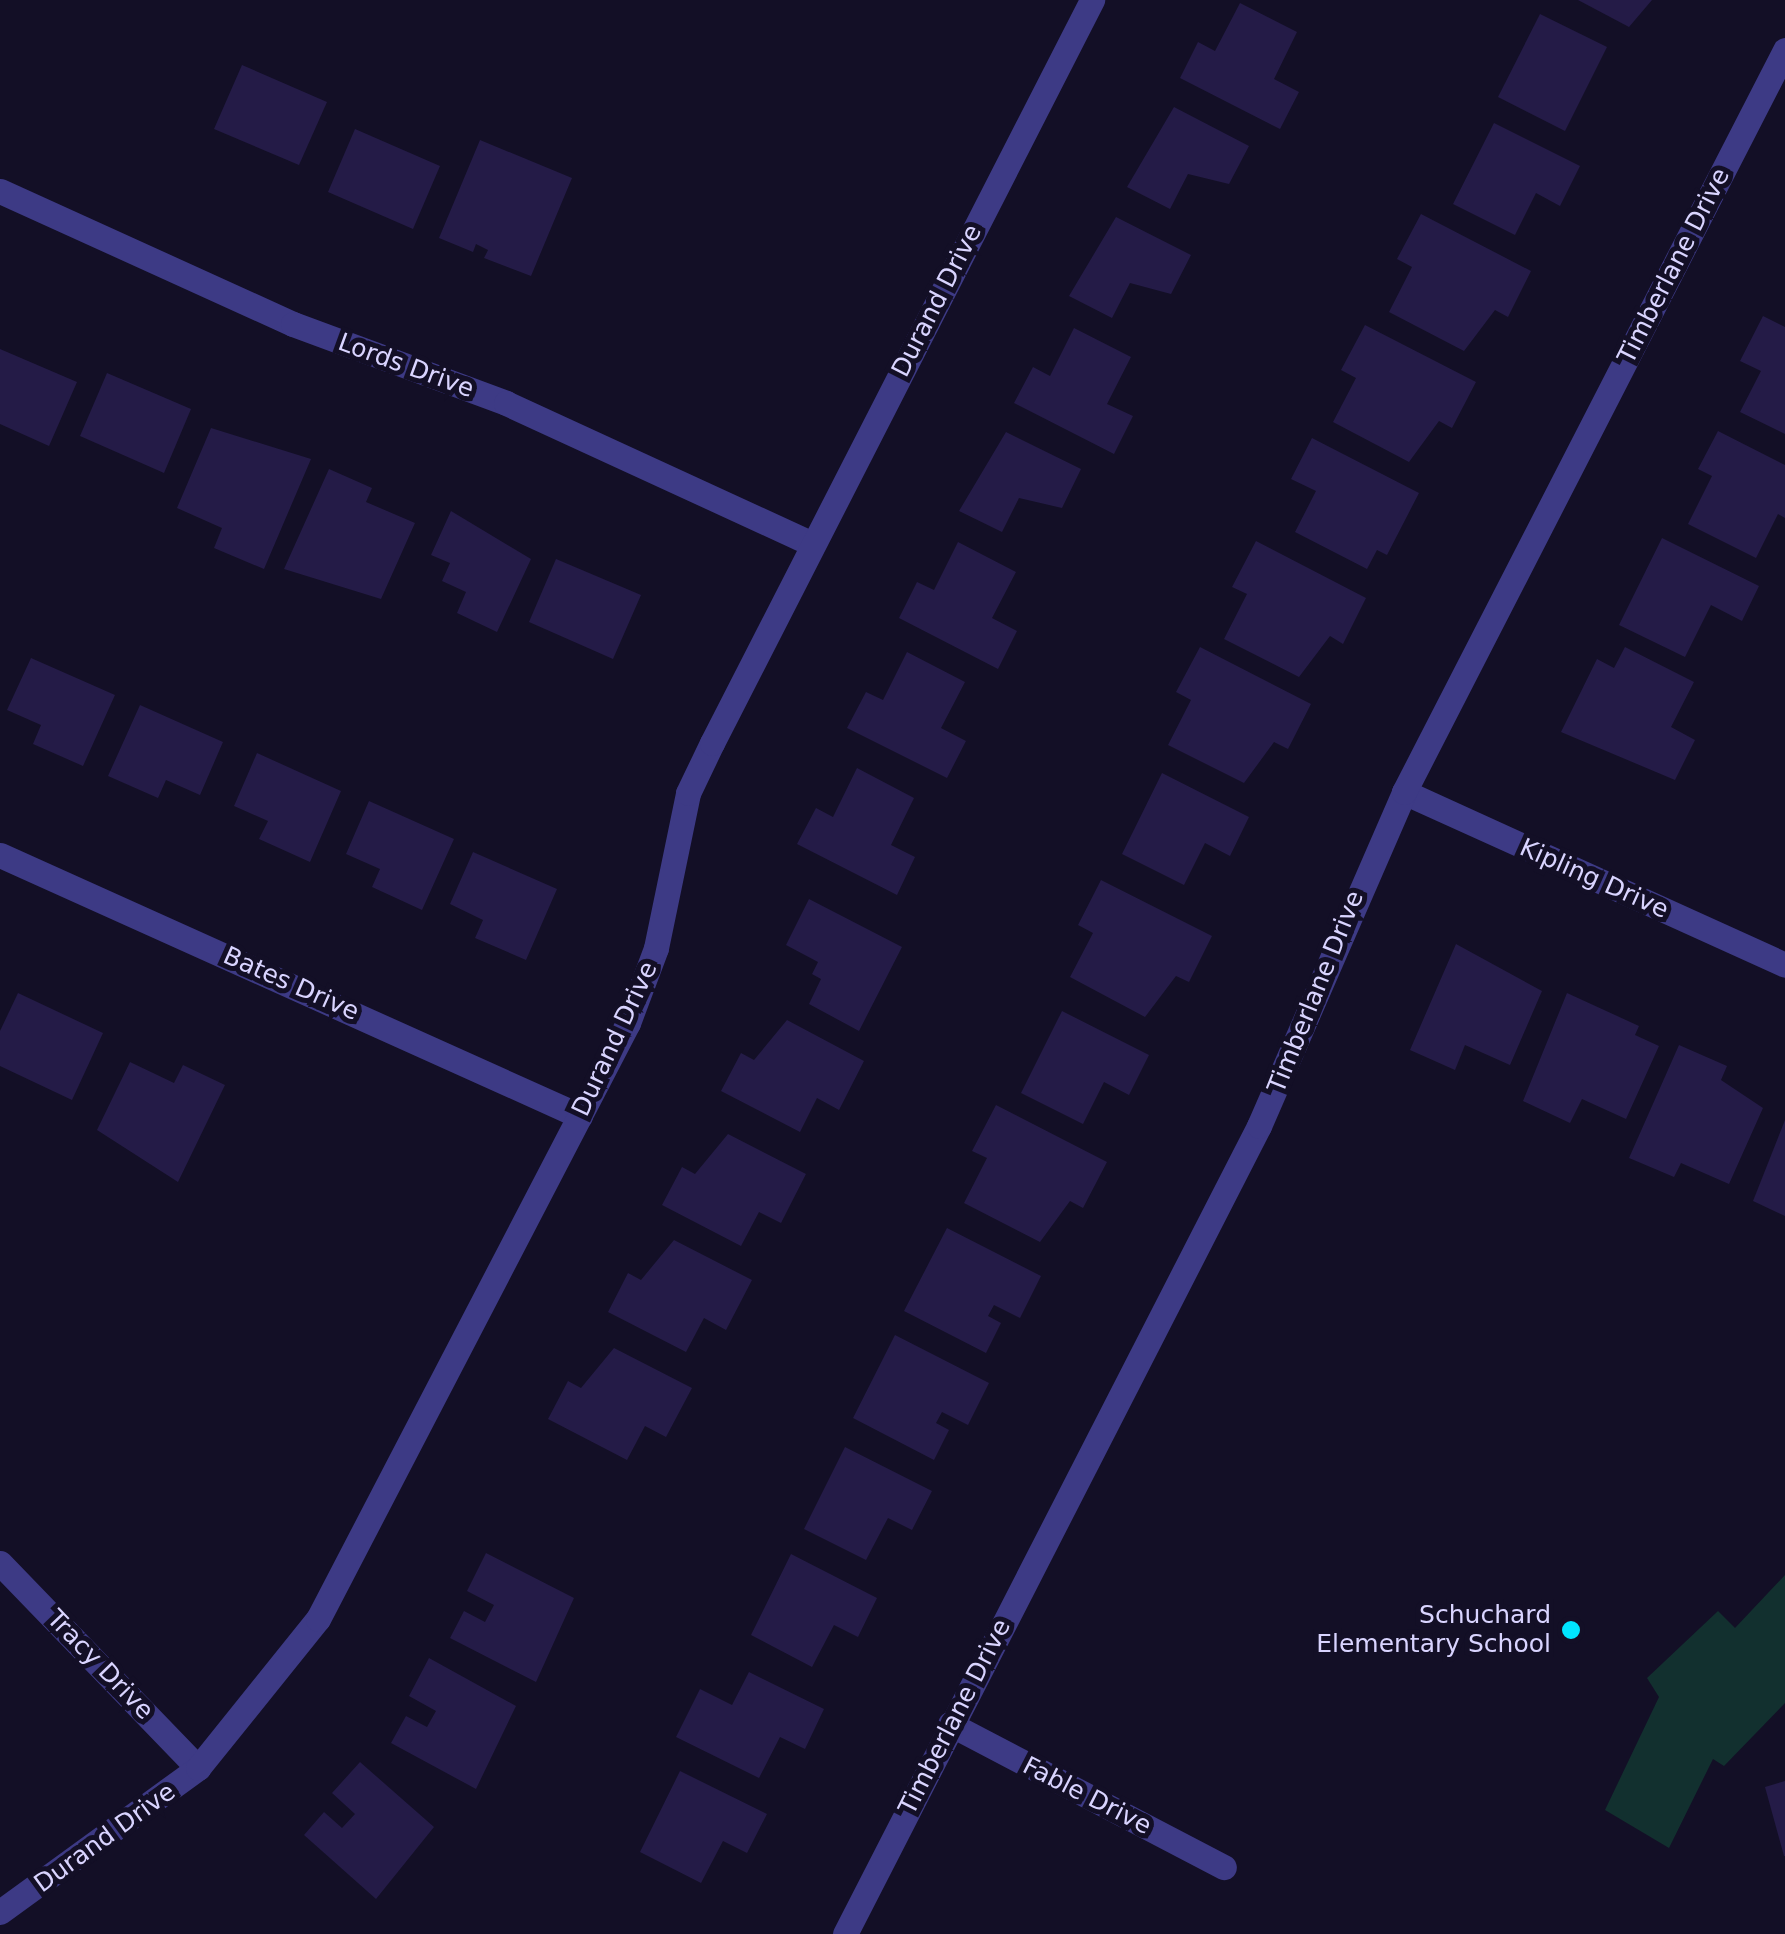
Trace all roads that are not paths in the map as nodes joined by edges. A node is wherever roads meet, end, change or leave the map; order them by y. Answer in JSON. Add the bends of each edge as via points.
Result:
{"nodes":[{"id":1,"x":1092,"y":0,"type":"edge"},
{"id":2,"x":1785,"y":50,"type":"edge"},
{"id":3,"x":0,"y":191,"type":"edge"},
{"id":4,"x":812,"y":544,"type":"junction"},
{"id":5,"x":1404,"y":792,"type":"junction"},
{"id":6,"x":0,"y":855,"type":"edge"},
{"id":7,"x":1785,"y":965,"type":"edge"},
{"id":8,"x":580,"y":1116,"type":"junction"},
{"id":9,"x":0,"y":1564,"type":"edge"},
{"id":10,"x":950,"y":1724,"type":"junction"},
{"id":11,"x":198,"y":1768,"type":"junction"},
{"id":12,"x":1224,"y":1867,"type":"dead end"},
{"id":13,"x":0,"y":1912,"type":"edge"},
{"id":14,"x":845,"y":1934,"type":"edge"}],
"edges":[{"from":1,"to":4,"type":"street","name":"Durand Drive"},
{"from":2,"to":5,"type":"street","name":"Timberlane Drive"},
{"from":3,"to":4,"type":"street","name":"Lords Drive","via":[[293,324],[506,403]]},
{"from":4,"to":8,"type":"street","name":"Durand Drive","via":[[688,793],[656,948]]},
{"from":5,"to":7,"type":"street","name":"Kipling Drive"},
{"from":5,"to":10,"type":"street","name":"Timberlane Drive","via":[[1292,1057]]},
{"from":6,"to":8,"type":"street","name":"Bates Drive"},
{"from":8,"to":11,"type":"street","name":"Durand Drive","via":[[318,1619]]},
{"from":9,"to":11,"type":"street","name":"Tracy Drive"},
{"from":10,"to":12,"type":"street","name":"Fable Drive"},
{"from":10,"to":14,"type":"street","name":"Timberlane Drive"},
{"from":11,"to":13,"type":"street","name":"Durand Drive"}]}
